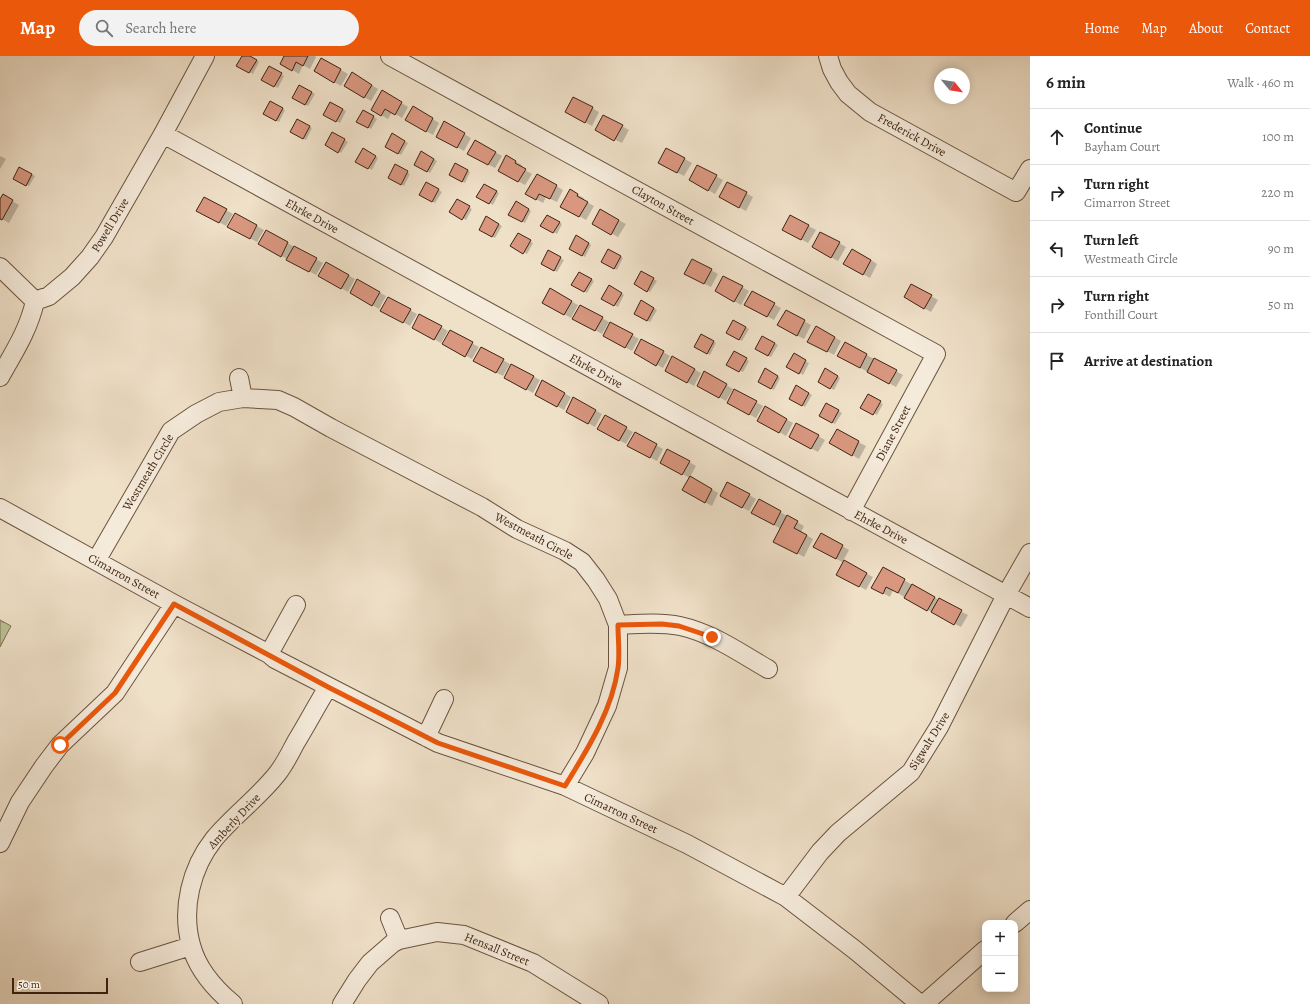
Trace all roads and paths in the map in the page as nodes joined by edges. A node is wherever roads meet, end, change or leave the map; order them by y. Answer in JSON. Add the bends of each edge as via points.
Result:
{"nodes":[{"id":1,"x":205,"y":56,"type":"edge"},
{"id":2,"x":390,"y":56,"type":"edge"},
{"id":3,"x":828,"y":56,"type":"edge"},
{"id":4,"x":163,"y":134,"type":"junction"},
{"id":5,"x":1030,"y":169,"type":"edge"},
{"id":6,"x":0,"y":267,"type":"edge"},
{"id":7,"x":35,"y":301,"type":"junction"},
{"id":8,"x":936,"y":354,"type":"joint"},
{"id":9,"x":0,"y":377,"type":"edge"},
{"id":10,"x":239,"y":378,"type":"dead end"},
{"id":11,"x":243,"y":398,"type":"junction"},
{"id":12,"x":0,"y":508,"type":"edge"},
{"id":13,"x":851,"y":511,"type":"junction"},
{"id":14,"x":1030,"y":553,"type":"edge"},
{"id":15,"x":96,"y":561,"type":"junction"},
{"id":16,"x":1006,"y":595,"type":"junction"},
{"id":17,"x":174,"y":604,"type":"junction"},
{"id":18,"x":296,"y":605,"type":"dead end"},
{"id":19,"x":1030,"y":608,"type":"edge"},
{"id":20,"x":618,"y":625,"type":"junction"},
{"id":21,"x":269,"y":654,"type":"junction"},
{"id":22,"x":768,"y":669,"type":"dead end"},
{"id":23,"x":328,"y":687,"type":"junction"},
{"id":24,"x":444,"y":699,"type":"dead end"},
{"id":25,"x":426,"y":737,"type":"junction"},
{"id":26,"x":565,"y":786,"type":"junction"},
{"id":27,"x":0,"y":843,"type":"edge"},
{"id":28,"x":786,"y":897,"type":"junction"},
{"id":29,"x":1030,"y":910,"type":"edge"},
{"id":30,"x":390,"y":918,"type":"dead end"},
{"id":31,"x":1018,"y":920,"type":"edge"},
{"id":32,"x":399,"y":940,"type":"junction"},
{"id":33,"x":191,"y":946,"type":"junction"},
{"id":34,"x":982,"y":953,"type":"edge"},
{"id":35,"x":140,"y":962,"type":"dead end"},
{"id":36,"x":233,"y":1004,"type":"edge"},
{"id":37,"x":342,"y":1004,"type":"edge"},
{"id":38,"x":599,"y":1004,"type":"edge"},
{"id":39,"x":920,"y":1004,"type":"edge"},
{"id":40,"x":924,"y":1004,"type":"edge"}],
"edges":[{"from":1,"to":4,"type":"street","name":"Powell Drive"},
{"from":2,"to":8,"type":"street","name":"Clayton Street"},
{"from":3,"to":5,"type":"street","name":"Frederick Drive","via":[[839,82],[848,94],[870,112],[1016,192]]},
{"from":4,"to":7,"type":"street","name":"Powell Drive","via":[[90,257],[72,277],[49,296]]},
{"from":4,"to":13,"type":"street","name":"Ehrke Drive"},
{"from":6,"to":7,"type":"street"},
{"from":7,"to":9,"type":"street","via":[[24,335]]},
{"from":8,"to":13,"type":"street","name":"Diane Street"},
{"from":10,"to":11,"type":"street"},
{"from":11,"to":15,"type":"street","name":"Westmeath Circle","via":[[219,402],[171,431]]},
{"from":11,"to":20,"type":"street","name":"Westmeath Circle","via":[[278,400],[294,407],[482,507],[517,529],[565,551],[582,562],[596,580],[608,599]]},
{"from":12,"to":15,"type":"street","name":"Cimarron Street"},
{"from":13,"to":16,"type":"street","name":"Ehrke Drive"},
{"from":14,"to":16,"type":"street","name":"Sigwalt Drive"},
{"from":15,"to":17,"type":"street","name":"Cimarron Street"},
{"from":16,"to":19,"type":"street","name":"Ehrke Drive"},
{"from":16,"to":28,"type":"street","name":"Sigwalt Drive","via":[[939,728],[911,772],[838,833]]},
{"from":17,"to":21,"type":"street","name":"Cimarron Street"},
{"from":17,"to":27,"type":"street","via":[[115,693],[60,745],[44,766],[20,802]]},
{"from":18,"to":21,"type":"street"},
{"from":20,"to":22,"type":"street","via":[[679,626],[712,637]]},
{"from":20,"to":26,"type":"street","name":"Westmeath Circle","via":[[618,668],[608,706]]},
{"from":21,"to":23,"type":"street","name":"Cimarron Street"},
{"from":23,"to":25,"type":"street","name":"Cimarron Street"},
{"from":23,"to":33,"type":"street","name":"Amberly Drive","via":[[278,772],[214,839],[197,865],[188,904],[187,923]]},
{"from":24,"to":25,"type":"street"},
{"from":25,"to":26,"type":"street","name":"Cimarron Street","via":[[473,756]]},
{"from":26,"to":28,"type":"street","name":"Cimarron Street","via":[[687,844]]},
{"from":28,"to":39,"type":"street","name":"Cimarron Street"},
{"from":29,"to":31,"type":"street"},
{"from":30,"to":32,"type":"street"},
{"from":32,"to":37,"type":"street","name":"Hensall Street","via":[[370,963]]},
{"from":32,"to":38,"type":"street","name":"Hensall Street","via":[[437,932],[464,935],[533,963]]},
{"from":33,"to":35,"type":"street"},
{"from":33,"to":36,"type":"street","name":"Amberly Drive","via":[[213,984]]},
{"from":34,"to":40,"type":"street"}]}
